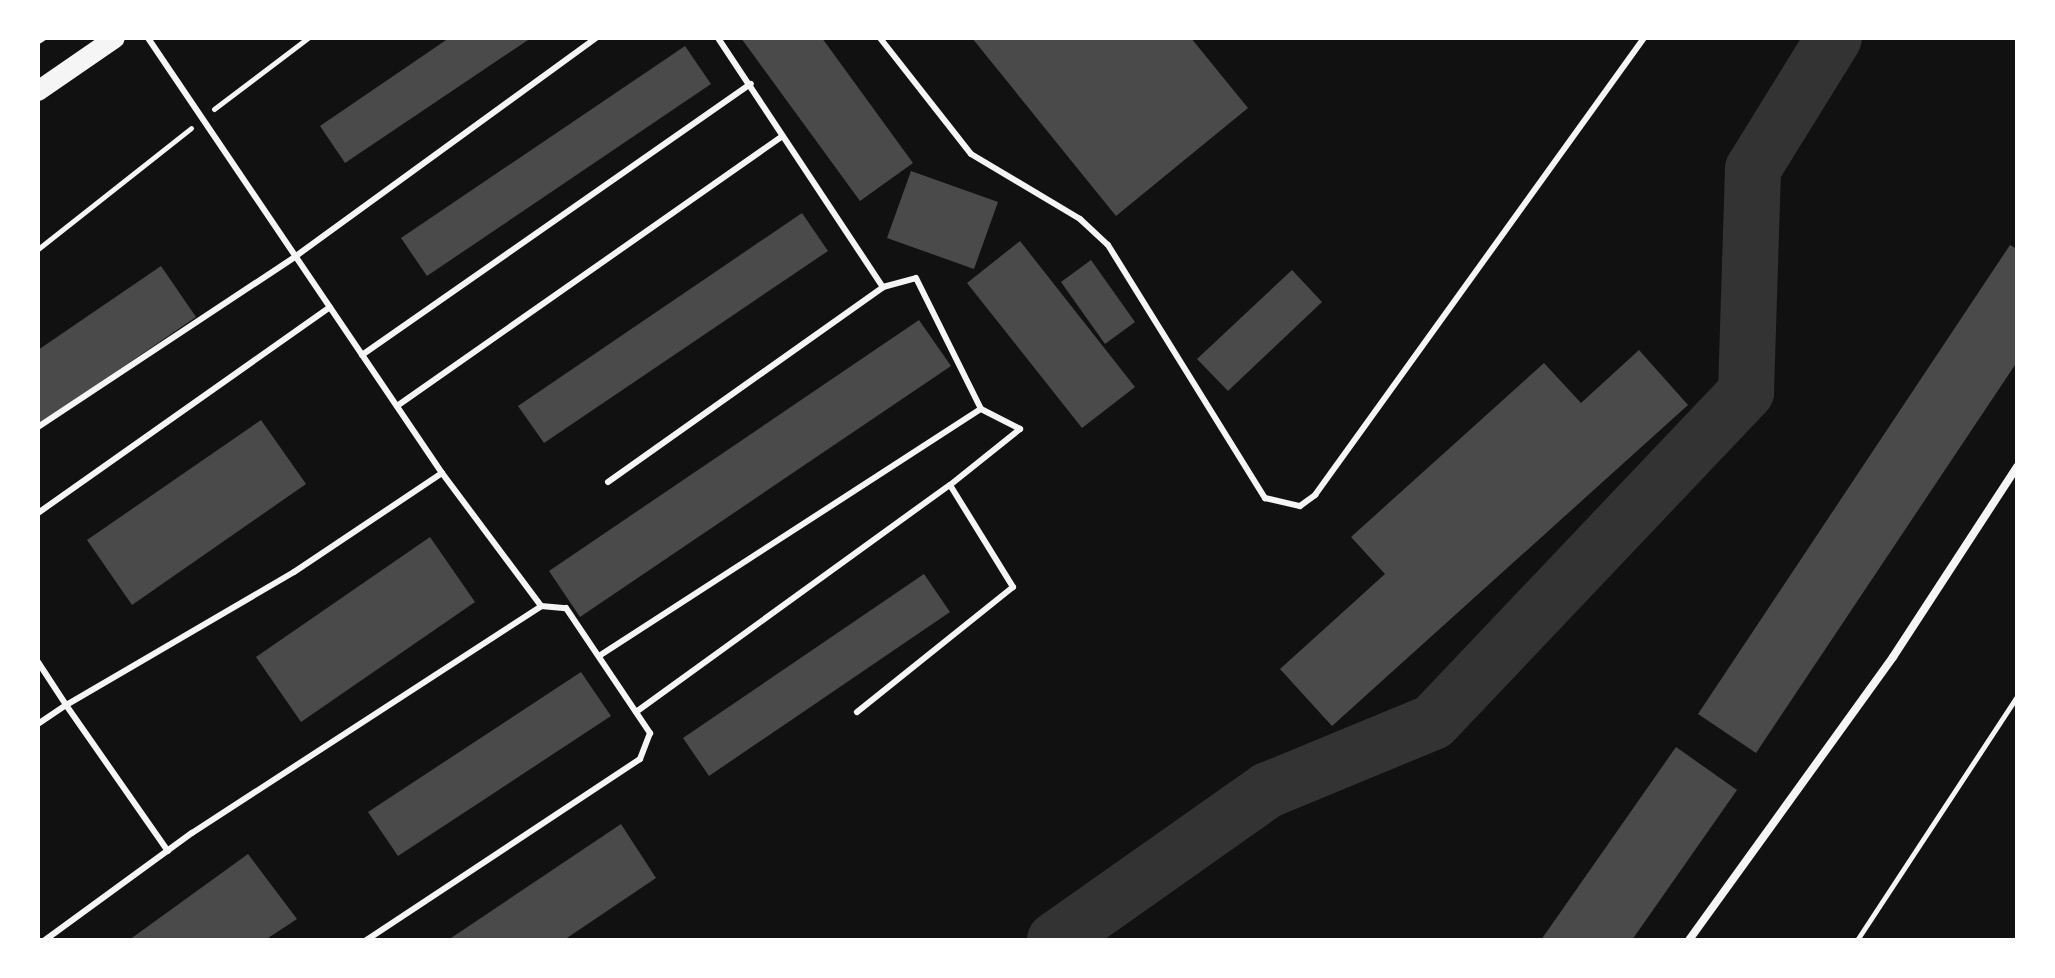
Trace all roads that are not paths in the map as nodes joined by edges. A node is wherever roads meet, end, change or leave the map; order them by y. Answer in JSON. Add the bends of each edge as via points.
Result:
{"nodes":[{"id":1,"x":115,"y":38,"type":"edge"},
{"id":2,"x":148,"y":38,"type":"edge"},
{"id":3,"x":596,"y":38,"type":"edge"},
{"id":4,"x":718,"y":38,"type":"edge"},
{"id":5,"x":880,"y":38,"type":"edge"},
{"id":6,"x":1644,"y":38,"type":"edge"},
{"id":7,"x":751,"y":84,"type":"junction"},
{"id":8,"x":38,"y":91,"type":"edge"},
{"id":9,"x":781,"y":137,"type":"junction"},
{"id":10,"x":296,"y":256,"type":"junction"},
{"id":11,"x":883,"y":287,"type":"junction"},
{"id":12,"x":330,"y":307,"type":"junction"},
{"id":13,"x":362,"y":355,"type":"junction"},
{"id":14,"x":397,"y":406,"type":"junction"},
{"id":15,"x":981,"y":409,"type":"junction"},
{"id":16,"x":38,"y":427,"type":"edge"},
{"id":17,"x":2017,"y":467,"type":"edge"},
{"id":18,"x":442,"y":473,"type":"junction"},
{"id":19,"x":608,"y":482,"type":"dead end"},
{"id":20,"x":950,"y":485,"type":"junction"},
{"id":21,"x":38,"y":513,"type":"edge"},
{"id":22,"x":541,"y":606,"type":"junction"},
{"id":23,"x":599,"y":656,"type":"junction"},
{"id":24,"x":38,"y":662,"type":"edge"},
{"id":25,"x":66,"y":705,"type":"junction"},
{"id":26,"x":636,"y":712,"type":"junction"},
{"id":27,"x":857,"y":712,"type":"dead end"},
{"id":28,"x":38,"y":724,"type":"edge"},
{"id":29,"x":168,"y":851,"type":"junction"},
{"id":30,"x":45,"y":940,"type":"edge"},
{"id":31,"x":367,"y":940,"type":"edge"},
{"id":32,"x":1689,"y":940,"type":"edge"}],
"edges":[{"from":1,"to":8,"type":"main road"},
{"from":2,"to":10,"type":"lane"},
{"from":3,"to":10,"type":"lane"},
{"from":4,"to":7,"type":"lane"},
{"from":5,"to":6,"type":"lane","via":[[971,154],[1080,219],[1108,245],[1265,498],[1300,506],[1315,495]]},
{"from":7,"to":9,"type":"lane"},
{"from":7,"to":13,"type":"lane"},
{"from":9,"to":11,"type":"lane"},
{"from":9,"to":14,"type":"lane"},
{"from":10,"to":12,"type":"lane"},
{"from":10,"to":16,"type":"lane"},
{"from":11,"to":15,"type":"lane","via":[[916,278]]},
{"from":11,"to":19,"type":"lane"},
{"from":12,"to":13,"type":"lane"},
{"from":12,"to":21,"type":"lane"},
{"from":13,"to":14,"type":"lane"},
{"from":14,"to":18,"type":"lane"},
{"from":15,"to":20,"type":"lane","via":[[1020,429]]},
{"from":15,"to":23,"type":"lane"},
{"from":17,"to":32,"type":"street","via":[[1893,657]]},
{"from":18,"to":22,"type":"lane"},
{"from":18,"to":25,"type":"lane","via":[[294,572]]},
{"from":20,"to":26,"type":"lane"},
{"from":20,"to":27,"type":"lane","via":[[1013,587]]},
{"from":22,"to":23,"type":"lane","via":[[566,608]]},
{"from":22,"to":29,"type":"lane"},
{"from":23,"to":26,"type":"lane"},
{"from":24,"to":25,"type":"lane"},
{"from":25,"to":28,"type":"lane"},
{"from":25,"to":29,"type":"lane"},
{"from":26,"to":31,"type":"lane","via":[[650,733],[640,759]]},
{"from":29,"to":30,"type":"lane"}]}
